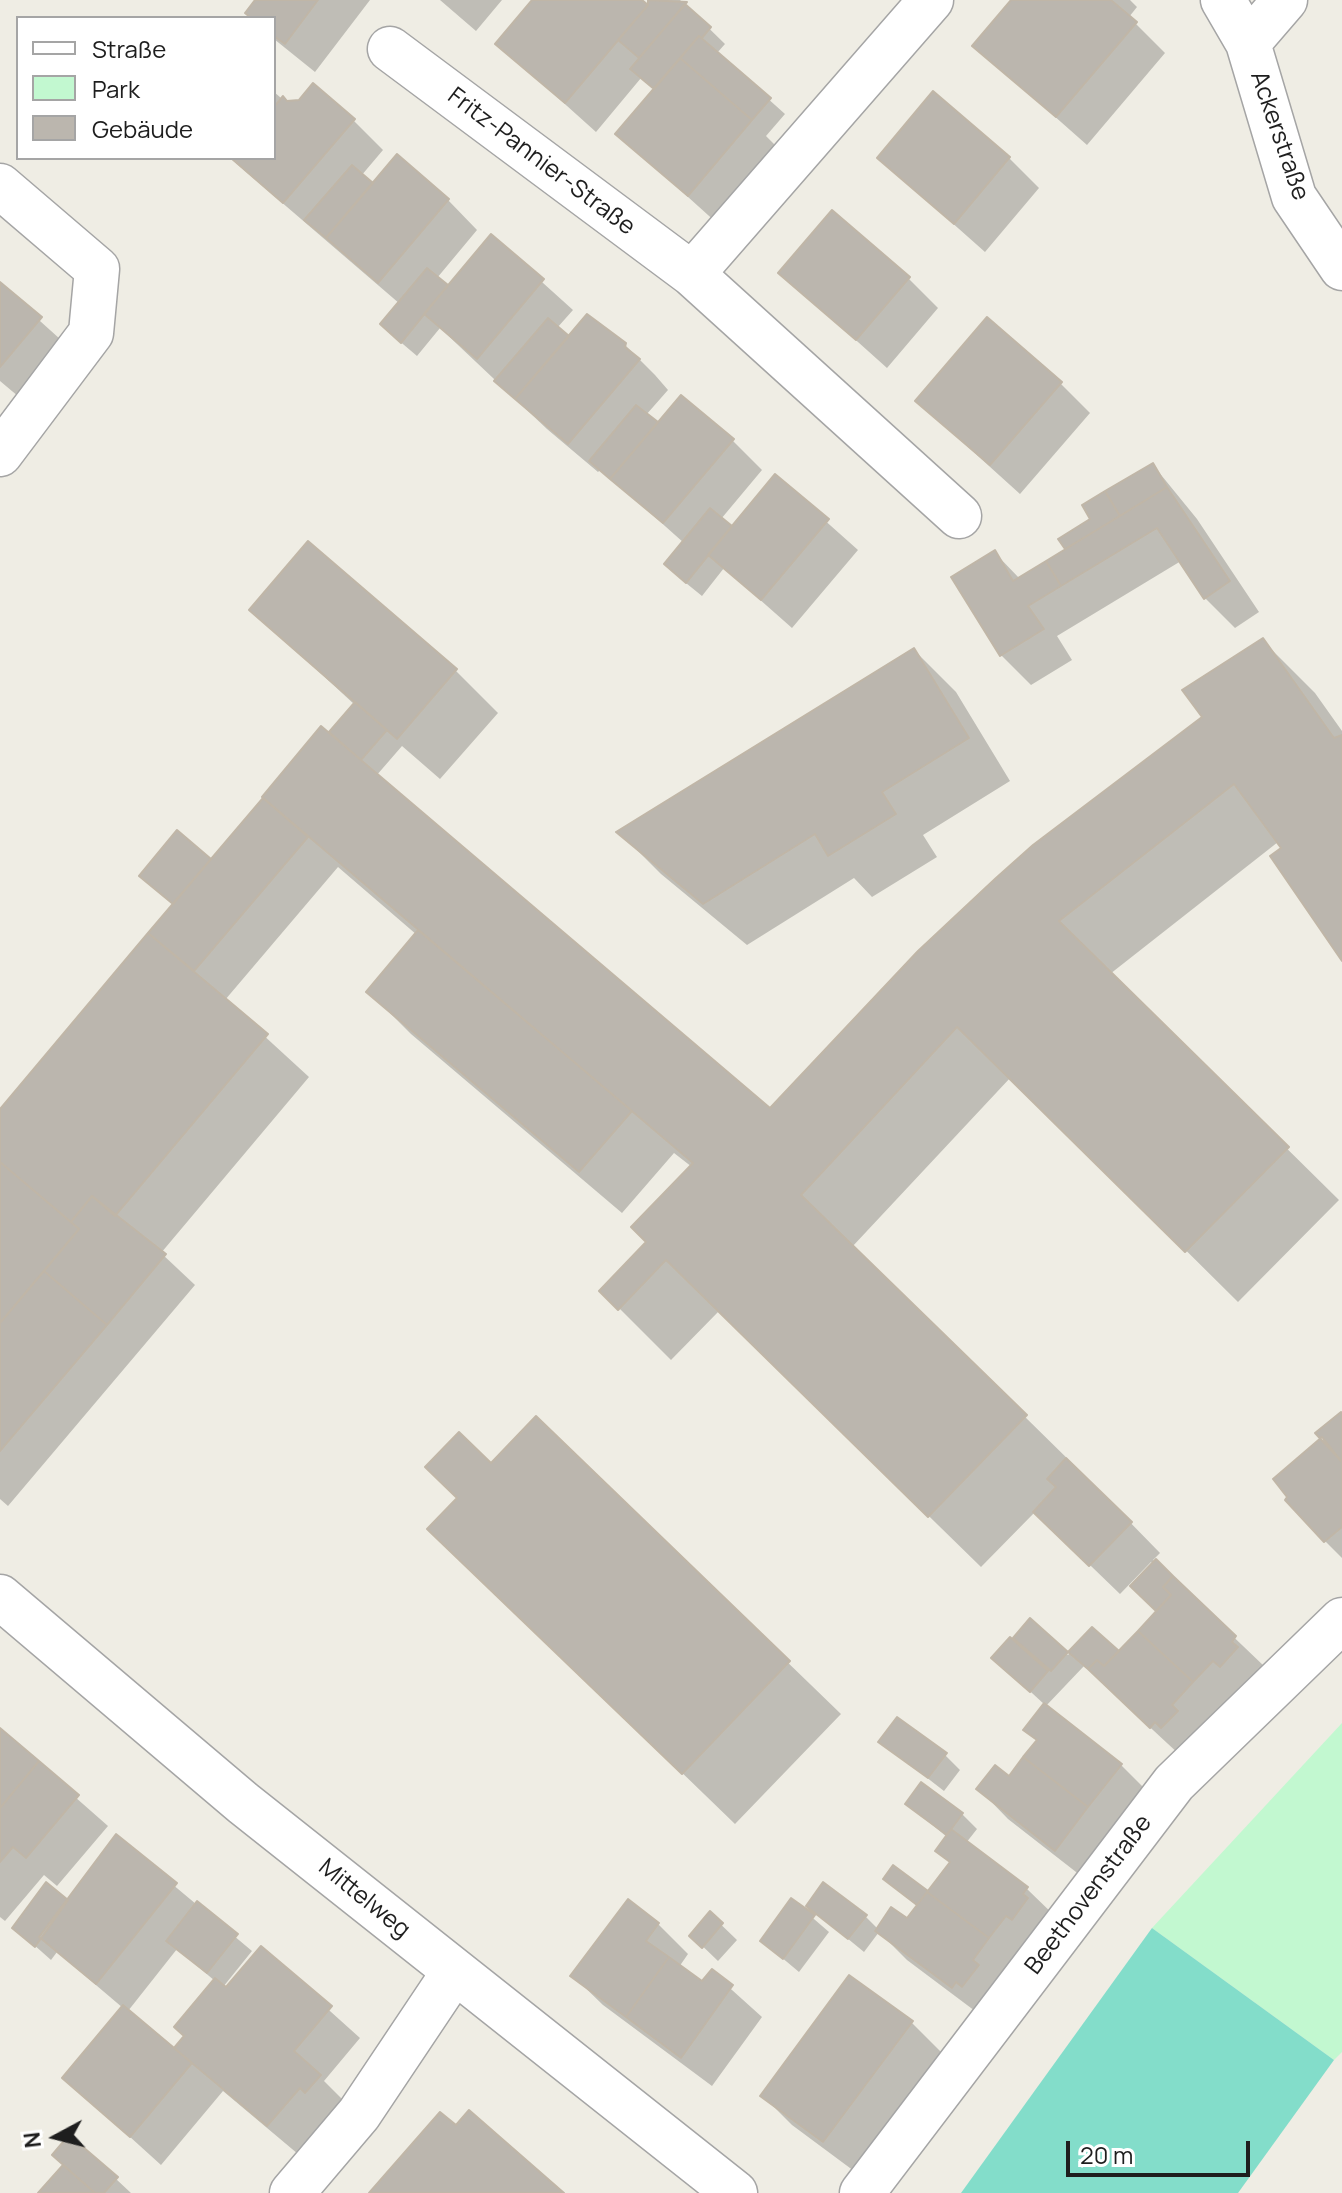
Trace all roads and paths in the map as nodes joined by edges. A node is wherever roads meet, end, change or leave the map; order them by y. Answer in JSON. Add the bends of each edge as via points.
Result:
{"nodes":[{"id":1,"x":931,"y":0,"type":"edge"},
{"id":2,"x":1223,"y":0,"type":"edge"},
{"id":3,"x":1285,"y":0,"type":"edge"},
{"id":4,"x":1248,"y":43,"type":"junction"},
{"id":5,"x":390,"y":49,"type":"dead end"},
{"id":6,"x":0,"y":186,"type":"edge"},
{"id":7,"x":1342,"y":268,"type":"edge"},
{"id":8,"x":692,"y":274,"type":"junction"},
{"id":9,"x":0,"y":454,"type":"edge"},
{"id":10,"x":959,"y":516,"type":"dead end"},
{"id":11,"x":0,"y":1597,"type":"edge"},
{"id":12,"x":1342,"y":1620,"type":"edge"},
{"id":13,"x":454,"y":1972,"type":"junction"},
{"id":14,"x":292,"y":2193,"type":"edge"},
{"id":15,"x":735,"y":2193,"type":"edge"},
{"id":16,"x":862,"y":2193,"type":"edge"}],
"edges":[{"from":1,"to":8,"type":"street"},
{"from":2,"to":4,"type":"street","name":"Ackerstraße"},
{"from":3,"to":4,"type":"street"},
{"from":4,"to":7,"type":"street","name":"Ackerstraße","via":[[1294,197]]},
{"from":5,"to":8,"type":"street","name":"Fritz-Pannier-Straße"},
{"from":6,"to":9,"type":"street","via":[[97,269],[91,333]]},
{"from":8,"to":10,"type":"street","name":"Fritz-Pannier-Straße"},
{"from":11,"to":13,"type":"street","name":"Mittelweg","via":[[243,1803]]},
{"from":12,"to":16,"type":"street","name":"Beethovenstraße","via":[[1174,1783]]},
{"from":13,"to":14,"type":"street","via":[[359,2114]]},
{"from":13,"to":15,"type":"street","name":"Mittelweg"}]}
